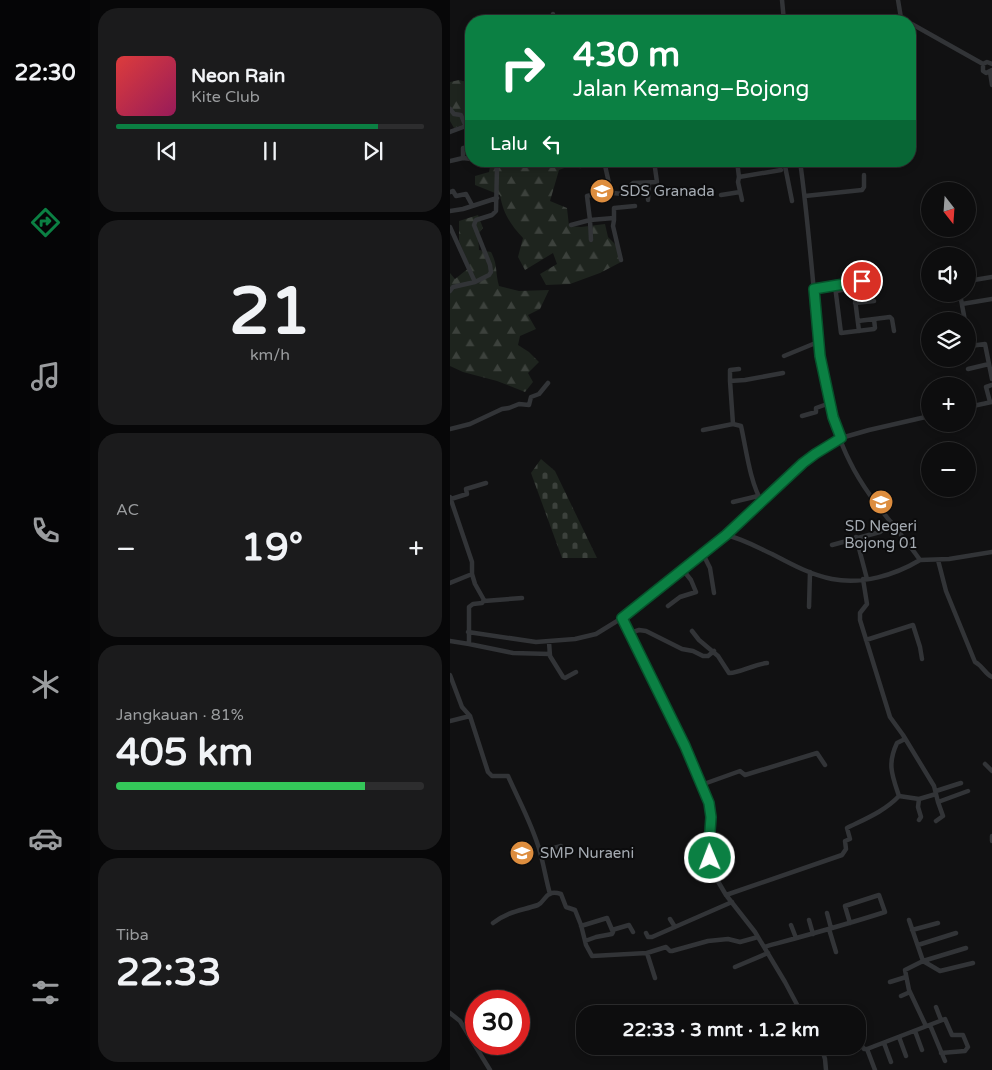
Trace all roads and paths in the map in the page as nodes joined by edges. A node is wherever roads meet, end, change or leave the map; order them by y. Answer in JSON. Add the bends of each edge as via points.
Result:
{"nodes":[{"id":1,"x":782,"y":0,"type":"edge"},
{"id":2,"x":898,"y":0,"type":"edge"},
{"id":3,"x":783,"y":15,"type":"edge"},
{"id":4,"x":900,"y":15,"type":"edge"},
{"id":5,"x":916,"y":26,"type":"edge"},
{"id":6,"x":983,"y":64,"type":"junction"},
{"id":7,"x":992,"y":64,"type":"edge"},
{"id":8,"x":991,"y":71,"type":"edge"},
{"id":9,"x":992,"y":85,"type":"edge"},
{"id":10,"x":450,"y":109,"type":"edge"},
{"id":11,"x":465,"y":124,"type":"edge"},
{"id":12,"x":465,"y":126,"type":"edge"},
{"id":13,"x":450,"y":132,"type":"edge"},
{"id":14,"x":465,"y":148,"type":"edge"},
{"id":15,"x":463,"y":158,"type":"joint"},
{"id":16,"x":450,"y":160,"type":"edge"},
{"id":17,"x":498,"y":167,"type":"edge"},
{"id":18,"x":605,"y":167,"type":"edge"},
{"id":19,"x":655,"y":167,"type":"edge"},
{"id":20,"x":738,"y":167,"type":"edge"},
{"id":21,"x":785,"y":167,"type":"edge"},
{"id":22,"x":801,"y":167,"type":"edge"},
{"id":23,"x":781,"y":170,"type":"dead end"},
{"id":24,"x":864,"y":175,"type":"dead end"},
{"id":25,"x":739,"y":177,"type":"junction"},
{"id":26,"x":649,"y":184,"type":"junction"},
{"id":27,"x":450,"y":192,"type":"edge"},
{"id":28,"x":611,"y":192,"type":"junction"},
{"id":29,"x":740,"y":192,"type":"junction"},
{"id":30,"x":721,"y":195,"type":"dead end"},
{"id":31,"x":805,"y":196,"type":"junction"},
{"id":32,"x":497,"y":198,"type":"junction"},
{"id":33,"x":648,"y":200,"type":"dead end"},
{"id":34,"x":742,"y":200,"type":"dead end"},
{"id":35,"x":792,"y":201,"type":"dead end"},
{"id":36,"x":472,"y":205,"type":"junction"},
{"id":37,"x":635,"y":206,"type":"dead end"},
{"id":38,"x":450,"y":211,"type":"edge"},
{"id":39,"x":614,"y":218,"type":"junction"},
{"id":40,"x":590,"y":220,"type":"junction"},
{"id":41,"x":572,"y":225,"type":"dead end"},
{"id":42,"x":450,"y":227,"type":"edge"},
{"id":43,"x":592,"y":240,"type":"dead end"},
{"id":44,"x":621,"y":260,"type":"dead end"},
{"id":45,"x":992,"y":277,"type":"edge"},
{"id":46,"x":872,"y":279,"type":"dead end"},
{"id":47,"x":976,"y":280,"type":"edge"},
{"id":48,"x":862,"y":281,"type":"junction"},
{"id":49,"x":474,"y":282,"type":"junction"},
{"id":50,"x":853,"y":285,"type":"junction"},
{"id":51,"x":835,"y":288,"type":"junction"},
{"id":52,"x":814,"y":289,"type":"junction"},
{"id":53,"x":450,"y":291,"type":"edge"},
{"id":54,"x":992,"y":299,"type":"edge"},
{"id":55,"x":866,"y":302,"type":"junction"},
{"id":56,"x":874,"y":302,"type":"dead end"},
{"id":57,"x":855,"y":303,"type":"junction"},
{"id":58,"x":962,"y":304,"type":"joint"},
{"id":59,"x":963,"y":312,"type":"edge"},
{"id":60,"x":874,"y":320,"type":"junction"},
{"id":61,"x":858,"y":321,"type":"junction"},
{"id":62,"x":859,"y":331,"type":"junction"},
{"id":63,"x":894,"y":331,"type":"dead end"},
{"id":64,"x":818,"y":342,"type":"junction"},
{"id":65,"x":976,"y":345,"type":"edge"},
{"id":66,"x":784,"y":356,"type":"dead end"},
{"id":67,"x":989,"y":364,"type":"junction"},
{"id":68,"x":739,"y":369,"type":"dead end"},
{"id":69,"x":968,"y":369,"type":"dead end"},
{"id":70,"x":783,"y":373,"type":"dead end"},
{"id":71,"x":992,"y":379,"type":"edge"},
{"id":72,"x":730,"y":381,"type":"junction"},
{"id":73,"x":548,"y":383,"type":"dead end"},
{"id":74,"x":992,"y":385,"type":"edge"},
{"id":75,"x":991,"y":402,"type":"edge"},
{"id":76,"x":830,"y":403,"type":"junction"},
{"id":77,"x":976,"y":406,"type":"edge"},
{"id":78,"x":802,"y":416,"type":"dead end"},
{"id":79,"x":921,"y":418,"type":"edge"},
{"id":80,"x":733,"y":424,"type":"junction"},
{"id":81,"x":450,"y":429,"type":"edge"},
{"id":82,"x":703,"y":430,"type":"dead end"},
{"id":83,"x":841,"y":438,"type":"junction"},
{"id":84,"x":486,"y":483,"type":"dead end"},
{"id":85,"x":758,"y":496,"type":"junction"},
{"id":86,"x":450,"y":498,"type":"edge"},
{"id":87,"x":733,"y":502,"type":"dead end"},
{"id":88,"x":762,"y":502,"type":"junction"},
{"id":89,"x":891,"y":522,"type":"junction"},
{"id":90,"x":726,"y":535,"type":"junction"},
{"id":91,"x":856,"y":537,"type":"junction"},
{"id":92,"x":832,"y":545,"type":"dead end"},
{"id":93,"x":992,"y":552,"type":"edge"},
{"id":94,"x":703,"y":554,"type":"junction"},
{"id":95,"x":920,"y":560,"type":"junction"},
{"id":96,"x":938,"y":560,"type":"junction"},
{"id":97,"x":683,"y":570,"type":"junction"},
{"id":98,"x":810,"y":572,"type":"junction"},
{"id":99,"x":472,"y":574,"type":"junction"},
{"id":100,"x":865,"y":579,"type":"junction"},
{"id":101,"x":450,"y":583,"type":"edge"},
{"id":102,"x":714,"y":593,"type":"dead end"},
{"id":103,"x":522,"y":598,"type":"dead end"},
{"id":104,"x":484,"y":601,"type":"junction"},
{"id":105,"x":668,"y":606,"type":"dead end"},
{"id":106,"x":810,"y":607,"type":"dead end"},
{"id":107,"x":622,"y":618,"type":"junction"},
{"id":108,"x":692,"y":631,"type":"dead end"},
{"id":109,"x":468,"y":632,"type":"junction"},
{"id":110,"x":630,"y":633,"type":"junction"},
{"id":111,"x":866,"y":640,"type":"junction"},
{"id":112,"x":450,"y":641,"type":"edge"},
{"id":113,"x":549,"y":642,"type":"junction"},
{"id":114,"x":469,"y":644,"type":"junction"},
{"id":115,"x":714,"y":650,"type":"junction"},
{"id":116,"x":550,"y":654,"type":"junction"},
{"id":117,"x":922,"y":659,"type":"dead end"},
{"id":118,"x":767,"y":663,"type":"dead end"},
{"id":119,"x":576,"y":672,"type":"dead end"},
{"id":120,"x":450,"y":675,"type":"edge"},
{"id":121,"x":992,"y":677,"type":"edge"},
{"id":122,"x":470,"y":716,"type":"junction"},
{"id":123,"x":450,"y":722,"type":"edge"},
{"id":124,"x":905,"y":740,"type":"junction"},
{"id":125,"x":985,"y":764,"type":"dead end"},
{"id":126,"x":825,"y":765,"type":"dead end"},
{"id":127,"x":992,"y":771,"type":"edge"},
{"id":128,"x":961,"y":783,"type":"dead end"},
{"id":129,"x":702,"y":785,"type":"junction"},
{"id":130,"x":968,"y":791,"type":"dead end"},
{"id":131,"x":936,"y":792,"type":"junction"},
{"id":132,"x":899,"y":796,"type":"junction"},
{"id":133,"x":919,"y":799,"type":"junction"},
{"id":134,"x":938,"y":802,"type":"junction"},
{"id":135,"x":919,"y":820,"type":"dead end"},
{"id":136,"x":936,"y":821,"type":"dead end"},
{"id":137,"x":992,"y":836,"type":"edge"},
{"id":138,"x":992,"y":841,"type":"edge"},
{"id":139,"x":561,"y":846,"type":"dead end"},
{"id":140,"x":540,"y":852,"type":"junction"},
{"id":141,"x":550,"y":894,"type":"junction"},
{"id":142,"x":726,"y":895,"type":"junction"},
{"id":143,"x":732,"y":902,"type":"junction"},
{"id":144,"x":827,"y":913,"type":"dead end"},
{"id":145,"x":670,"y":919,"type":"dead end"},
{"id":146,"x":809,"y":920,"type":"dead end"},
{"id":147,"x":909,"y":920,"type":"dead end"},
{"id":148,"x":493,"y":923,"type":"dead end"},
{"id":149,"x":850,"y":923,"type":"junction"},
{"id":150,"x":938,"y":923,"type":"dead end"},
{"id":151,"x":791,"y":925,"type":"dead end"},
{"id":152,"x":581,"y":926,"type":"junction"},
{"id":153,"x":674,"y":928,"type":"junction"},
{"id":154,"x":830,"y":929,"type":"junction"},
{"id":155,"x":612,"y":930,"type":"junction"},
{"id":156,"x":912,"y":930,"type":"junction"},
{"id":157,"x":633,"y":932,"type":"dead end"},
{"id":158,"x":646,"y":933,"type":"dead end"},
{"id":159,"x":956,"y":933,"type":"dead end"},
{"id":160,"x":813,"y":934,"type":"junction"},
{"id":161,"x":758,"y":936,"type":"junction"},
{"id":162,"x":796,"y":938,"type":"junction"},
{"id":163,"x":585,"y":941,"type":"junction"},
{"id":164,"x":918,"y":946,"type":"junction"},
{"id":165,"x":764,"y":947,"type":"junction"},
{"id":166,"x":966,"y":948,"type":"dead end"},
{"id":167,"x":836,"y":952,"type":"dead end"},
{"id":168,"x":647,"y":953,"type":"junction"},
{"id":169,"x":768,"y":953,"type":"junction"},
{"id":170,"x":923,"y":961,"type":"junction"},
{"id":171,"x":973,"y":963,"type":"dead end"},
{"id":172,"x":735,"y":967,"type":"dead end"},
{"id":173,"x":906,"y":977,"type":"junction"},
{"id":174,"x":655,"y":978,"type":"dead end"},
{"id":175,"x":890,"y":982,"type":"dead end"},
{"id":176,"x":910,"y":992,"type":"junction"},
{"id":177,"x":901,"y":996,"type":"dead end"},
{"id":178,"x":797,"y":1005,"type":"edge"},
{"id":179,"x":936,"y":1007,"type":"dead end"},
{"id":180,"x":450,"y":1013,"type":"edge"},
{"id":181,"x":941,"y":1020,"type":"junction"},
{"id":182,"x":928,"y":1026,"type":"junction"},
{"id":183,"x":915,"y":1031,"type":"junction"},
{"id":184,"x":900,"y":1037,"type":"junction"},
{"id":185,"x":884,"y":1043,"type":"junction"},
{"id":186,"x":867,"y":1049,"type":"joint"},
{"id":187,"x":922,"y":1050,"type":"dead end"},
{"id":188,"x":941,"y":1053,"type":"junction"},
{"id":189,"x":823,"y":1055,"type":"edge"},
{"id":190,"x":906,"y":1056,"type":"dead end"},
{"id":191,"x":945,"y":1061,"type":"dead end"},
{"id":192,"x":891,"y":1062,"type":"dead end"},
{"id":193,"x":490,"y":1070,"type":"edge"},
{"id":194,"x":826,"y":1070,"type":"edge"},
{"id":195,"x":876,"y":1070,"type":"edge"}],
"edges":[{"from":1,"to":3,"type":"street"},
{"from":2,"to":4,"type":"street"},
{"from":5,"to":6,"type":"street"},
{"from":6,"to":7,"type":"street"},
{"from":6,"to":8,"type":"street","via":[[983,71]]},
{"from":8,"to":9,"type":"street"},
{"from":10,"to":11,"type":"street","via":[[454,114],[461,114]]},
{"from":12,"to":13,"type":"street"},
{"from":14,"to":15,"type":"street"},
{"from":15,"to":16,"type":"street"},
{"from":17,"to":32,"type":"street"},
{"from":18,"to":28,"type":"street"},
{"from":19,"to":26,"type":"street","via":[[658,182]]},
{"from":20,"to":25,"type":"street"},
{"from":21,"to":35,"type":"street"},
{"from":22,"to":31,"type":"street"},
{"from":23,"to":25,"type":"street"},
{"from":24,"to":31,"type":"street","via":[[862,190]]},
{"from":25,"to":29,"type":"street"},
{"from":26,"to":28,"type":"street","via":[[633,183],[622,194]]},
{"from":26,"to":33,"type":"street"},
{"from":27,"to":36,"type":"street","via":[[457,196],[466,194]]},
{"from":28,"to":40,"type":"street","via":[[587,196]]},
{"from":29,"to":30,"type":"street"},
{"from":29,"to":34,"type":"street"},
{"from":31,"to":52,"type":"street"},
{"from":32,"to":36,"type":"street"},
{"from":32,"to":49,"type":"street","via":[[494,214],[475,222],[491,272]]},
{"from":36,"to":38,"type":"street"},
{"from":37,"to":39,"type":"street","via":[[614,207]]},
{"from":39,"to":40,"type":"street"},
{"from":39,"to":44,"type":"street","via":[[612,226]]},
{"from":40,"to":41,"type":"street"},
{"from":40,"to":43,"type":"street"},
{"from":42,"to":49,"type":"street"},
{"from":45,"to":47,"type":"street"},
{"from":46,"to":48,"type":"street"},
{"from":48,"to":50,"type":"street"},
{"from":48,"to":55,"type":"street"},
{"from":49,"to":53,"type":"street","via":[[453,287]]},
{"from":50,"to":51,"type":"street"},
{"from":50,"to":57,"type":"street"},
{"from":51,"to":52,"type":"street"},
{"from":51,"to":62,"type":"street","via":[[840,332]]},
{"from":52,"to":64,"type":"street"},
{"from":54,"to":58,"type":"street"},
{"from":55,"to":56,"type":"street"},
{"from":55,"to":57,"type":"street"},
{"from":57,"to":61,"type":"street"},
{"from":58,"to":59,"type":"street"},
{"from":60,"to":61,"type":"street"},
{"from":60,"to":62,"type":"street","via":[[875,329]]},
{"from":60,"to":63,"type":"street","via":[[892,318]]},
{"from":61,"to":62,"type":"street"},
{"from":64,"to":66,"type":"street"},
{"from":64,"to":76,"type":"street"},
{"from":65,"to":67,"type":"street","via":[[985,344]]},
{"from":67,"to":69,"type":"street"},
{"from":67,"to":71,"type":"street"},
{"from":68,"to":72,"type":"street","via":[[730,370]]},
{"from":70,"to":72,"type":"street"},
{"from":72,"to":80,"type":"street"},
{"from":73,"to":81,"type":"street","via":[[540,394],[531,397],[529,405],[502,409],[470,424]]},
{"from":74,"to":75,"type":"street","via":[[986,387]]},
{"from":75,"to":77,"type":"street"},
{"from":76,"to":78,"type":"street"},
{"from":76,"to":83,"type":"street"},
{"from":79,"to":83,"type":"street"},
{"from":80,"to":82,"type":"street"},
{"from":80,"to":85,"type":"street","via":[[741,427]]},
{"from":83,"to":88,"type":"street","via":[[815,454]]},
{"from":83,"to":89,"type":"street","via":[[843,449],[863,487]]},
{"from":84,"to":86,"type":"street","via":[[466,489],[467,494]]},
{"from":85,"to":87,"type":"street"},
{"from":85,"to":88,"type":"street"},
{"from":86,"to":99,"type":"street","via":[[472,562]]},
{"from":88,"to":90,"type":"street"},
{"from":89,"to":91,"type":"street","via":[[880,532]]},
{"from":89,"to":95,"type":"street"},
{"from":90,"to":94,"type":"street"},
{"from":90,"to":98,"type":"street","via":[[746,541]]},
{"from":91,"to":92,"type":"street"},
{"from":91,"to":100,"type":"street"},
{"from":93,"to":96,"type":"street"},
{"from":94,"to":97,"type":"street"},
{"from":94,"to":102,"type":"street","via":[[710,568]]},
{"from":95,"to":96,"type":"street"},
{"from":95,"to":100,"type":"street","via":[[896,572]]},
{"from":96,"to":121,"type":"street","via":[[946,591],[975,662]]},
{"from":97,"to":105,"type":"street","via":[[696,592],[680,597]]},
{"from":97,"to":107,"type":"street"},
{"from":98,"to":100,"type":"street","via":[[839,580]]},
{"from":98,"to":106,"type":"street"},
{"from":99,"to":101,"type":"street"},
{"from":99,"to":104,"type":"street"},
{"from":100,"to":111,"type":"street","via":[[867,604],[860,617]]},
{"from":103,"to":104,"type":"street"},
{"from":104,"to":109,"type":"street","via":[[469,607]]},
{"from":107,"to":110,"type":"street"},
{"from":107,"to":113,"type":"street","via":[[596,634]]},
{"from":108,"to":115,"type":"street","via":[[703,644]]},
{"from":109,"to":113,"type":"street"},
{"from":109,"to":114,"type":"street"},
{"from":110,"to":115,"type":"street","via":[[646,631],[703,656]]},
{"from":110,"to":129,"type":"street"},
{"from":111,"to":117,"type":"street","via":[[913,625]]},
{"from":111,"to":124,"type":"street","via":[[890,717]]},
{"from":112,"to":114,"type":"street"},
{"from":113,"to":116,"type":"street"},
{"from":114,"to":116,"type":"street","via":[[506,652]]},
{"from":115,"to":118,"type":"street","via":[[729,673]]},
{"from":116,"to":119,"type":"street","via":[[564,678]]},
{"from":120,"to":122,"type":"street","via":[[462,707]]},
{"from":122,"to":123,"type":"street"},
{"from":122,"to":140,"type":"street","via":[[487,770],[492,776],[508,776]]},
{"from":124,"to":131,"type":"street"},
{"from":124,"to":132,"type":"street","via":[[898,743],[891,768]]},
{"from":125,"to":127,"type":"street"},
{"from":126,"to":129,"type":"street","via":[[816,753],[744,775],[740,771]]},
{"from":128,"to":131,"type":"street"},
{"from":129,"to":142,"type":"street","via":[[711,810],[711,864]]},
{"from":130,"to":134,"type":"street"},
{"from":131,"to":133,"type":"street"},
{"from":131,"to":134,"type":"street"},
{"from":132,"to":133,"type":"street"},
{"from":132,"to":142,"type":"street","via":[[881,811],[847,828],[850,840],[845,842],[846,850],[842,855]]},
{"from":133,"to":135,"type":"street"},
{"from":134,"to":136,"type":"street","via":[[943,816]]},
{"from":137,"to":138,"type":"street"},
{"from":139,"to":140,"type":"street"},
{"from":140,"to":141,"type":"street"},
{"from":141,"to":148,"type":"street","via":[[540,904],[508,913]]},
{"from":141,"to":152,"type":"street","via":[[561,894],[566,907],[575,910]]},
{"from":142,"to":143,"type":"street"},
{"from":143,"to":153,"type":"street"},
{"from":143,"to":161,"type":"street"},
{"from":144,"to":154,"type":"street"},
{"from":145,"to":153,"type":"street"},
{"from":146,"to":160,"type":"street"},
{"from":147,"to":156,"type":"street"},
{"from":149,"to":149,"type":"street","via":[[844,906],[879,895],[885,912]]},
{"from":149,"to":154,"type":"street"},
{"from":150,"to":156,"type":"street"},
{"from":151,"to":162,"type":"street"},
{"from":152,"to":155,"type":"street","via":[[607,918]]},
{"from":152,"to":163,"type":"street"},
{"from":153,"to":158,"type":"street","via":[[649,938]]},
{"from":154,"to":160,"type":"street"},
{"from":154,"to":167,"type":"street"},
{"from":155,"to":157,"type":"street","via":[[629,925]]},
{"from":155,"to":163,"type":"street","via":[[612,934]]},
{"from":156,"to":164,"type":"street"},
{"from":159,"to":164,"type":"street"},
{"from":160,"to":162,"type":"street"},
{"from":161,"to":165,"type":"street"},
{"from":161,"to":168,"type":"street","via":[[743,942],[728,939],[708,941],[672,951],[666,947]]},
{"from":162,"to":165,"type":"street"},
{"from":163,"to":168,"type":"street","via":[[592,956]]},
{"from":164,"to":170,"type":"street"},
{"from":165,"to":169,"type":"street"},
{"from":166,"to":170,"type":"street"},
{"from":168,"to":174,"type":"street"},
{"from":169,"to":172,"type":"street"},
{"from":169,"to":178,"type":"street"},
{"from":170,"to":171,"type":"street","via":[[940,972]]},
{"from":170,"to":173,"type":"street","via":[[906,968]]},
{"from":173,"to":175,"type":"street"},
{"from":173,"to":176,"type":"street"},
{"from":176,"to":177,"type":"street"},
{"from":176,"to":182,"type":"street"},
{"from":179,"to":181,"type":"street"},
{"from":180,"to":193,"type":"street","via":[[458,1019]]},
{"from":181,"to":182,"type":"street"},
{"from":181,"to":188,"type":"street","via":[[944,1019],[952,1035],[963,1035],[968,1047],[965,1051]]},
{"from":182,"to":183,"type":"street"},
{"from":182,"to":188,"type":"street"},
{"from":183,"to":184,"type":"street"},
{"from":183,"to":187,"type":"street"},
{"from":184,"to":185,"type":"street"},
{"from":184,"to":190,"type":"street"},
{"from":185,"to":186,"type":"street"},
{"from":185,"to":192,"type":"street"},
{"from":186,"to":195,"type":"street"},
{"from":188,"to":191,"type":"street"},
{"from":189,"to":194,"type":"street"}]}
